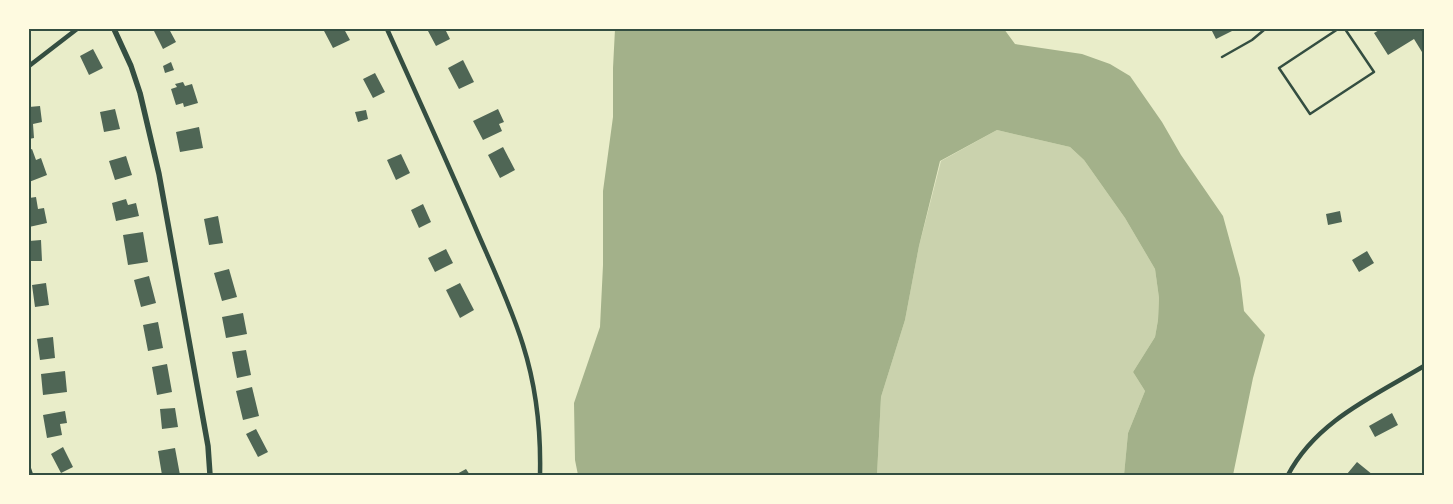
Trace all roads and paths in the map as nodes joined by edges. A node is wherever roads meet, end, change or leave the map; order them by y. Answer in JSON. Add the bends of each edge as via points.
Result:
{"nodes":[{"id":1,"x":77,"y":29,"type":"edge"},
{"id":2,"x":114,"y":29,"type":"edge"},
{"id":3,"x":387,"y":29,"type":"edge"},
{"id":4,"x":1264,"y":29,"type":"edge"},
{"id":5,"x":1338,"y":29,"type":"edge"},
{"id":6,"x":1345,"y":29,"type":"edge"},
{"id":7,"x":1222,"y":57,"type":"dead end"},
{"id":8,"x":29,"y":66,"type":"edge"},
{"id":9,"x":1424,"y":366,"type":"edge"},
{"id":10,"x":29,"y":469,"type":"edge"},
{"id":11,"x":31,"y":475,"type":"edge"},
{"id":12,"x":210,"y":475,"type":"edge"},
{"id":13,"x":540,"y":475,"type":"edge"},
{"id":14,"x":1288,"y":475,"type":"edge"}],
"edges":[{"from":1,"to":8,"type":"street"},
{"from":2,"to":12,"type":"street","via":[[140,94],[159,174],[208,446]]},
{"from":3,"to":13,"type":"street","via":[[523,344],[537,414]]},
{"from":4,"to":7,"type":"lane"},
{"from":5,"to":6,"type":"lane","via":[[1279,68],[1310,114],[1374,72]]},
{"from":9,"to":14,"type":"street","via":[[1331,423],[1316,436]]},
{"from":10,"to":11,"type":"street"}]}
